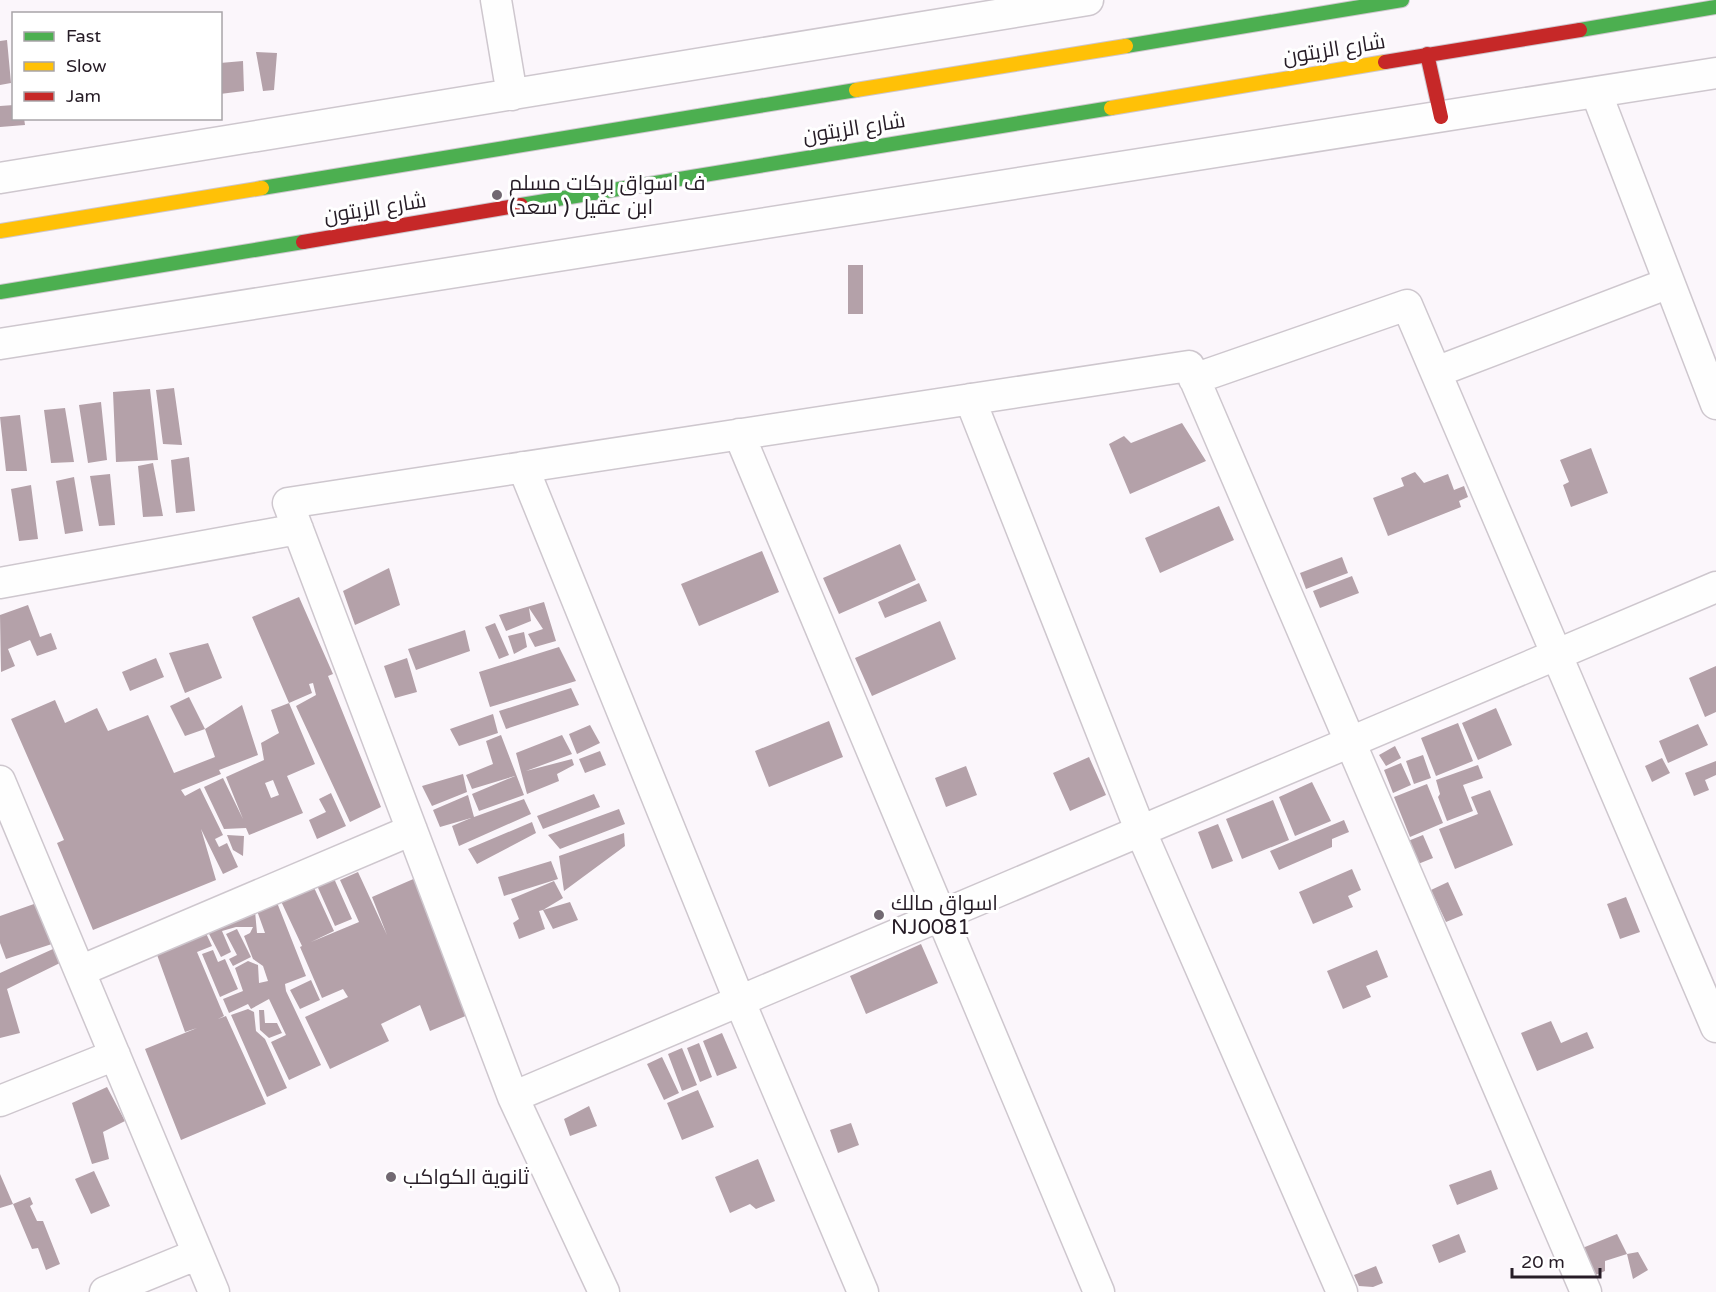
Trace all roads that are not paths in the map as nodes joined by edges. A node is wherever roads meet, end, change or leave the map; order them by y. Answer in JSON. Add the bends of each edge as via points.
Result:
{"nodes":[{"id":1,"x":496,"y":0,"type":"edge"},
{"id":2,"x":1088,"y":0,"type":"edge"},
{"id":3,"x":1402,"y":0,"type":"edge"},
{"id":4,"x":999,"y":7,"type":"edge"},
{"id":5,"x":1716,"y":7,"type":"edge"},
{"id":6,"x":1426,"y":54,"type":"junction"},
{"id":7,"x":1716,"y":73,"type":"edge"},
{"id":8,"x":1596,"y":92,"type":"junction"},
{"id":9,"x":512,"y":95,"type":"junction"},
{"id":10,"x":1441,"y":117,"type":"junction"},
{"id":11,"x":0,"y":178,"type":"edge"},
{"id":12,"x":0,"y":231,"type":"edge"},
{"id":13,"x":1669,"y":283,"type":"junction"},
{"id":14,"x":0,"y":292,"type":"edge"},
{"id":15,"x":0,"y":344,"type":"edge"},
{"id":16,"x":1436,"y":372,"type":"junction"},
{"id":17,"x":1194,"y":379,"type":"junction"},
{"id":18,"x":970,"y":399,"type":"junction"},
{"id":19,"x":1716,"y":404,"type":"edge"},
{"id":20,"x":739,"y":434,"type":"junction"},
{"id":21,"x":523,"y":467,"type":"junction"},
{"id":22,"x":298,"y":529,"type":"junction"},
{"id":23,"x":0,"y":583,"type":"edge"},
{"id":24,"x":1716,"y":587,"type":"edge"},
{"id":25,"x":1557,"y":655,"type":"junction"},
{"id":26,"x":1352,"y":741,"type":"junction"},
{"id":27,"x":0,"y":781,"type":"edge"},
{"id":28,"x":412,"y":830,"type":"junction"},
{"id":29,"x":1141,"y":832,"type":"junction"},
{"id":30,"x":10,"y":834,"type":"edge"},
{"id":31,"x":942,"y":915,"type":"junction"},
{"id":32,"x":80,"y":971,"type":"junction"},
{"id":33,"x":740,"y":1002,"type":"junction"},
{"id":34,"x":1716,"y":1027,"type":"edge"},
{"id":35,"x":115,"y":1055,"type":"junction"},
{"id":36,"x":513,"y":1097,"type":"junction"},
{"id":37,"x":0,"y":1101,"type":"edge"},
{"id":38,"x":198,"y":1254,"type":"junction"},
{"id":39,"x":105,"y":1292,"type":"edge"},
{"id":40,"x":214,"y":1292,"type":"edge"},
{"id":41,"x":604,"y":1292,"type":"edge"},
{"id":42,"x":863,"y":1292,"type":"edge"},
{"id":43,"x":1099,"y":1292,"type":"edge"},
{"id":44,"x":1342,"y":1292,"type":"edge"},
{"id":45,"x":1586,"y":1292,"type":"edge"}],
"edges":[{"from":1,"to":9,"type":"street"},
{"from":2,"to":4,"type":"street"},
{"from":3,"to":12,"type":"main road","name":"شارع الزيتون"},
{"from":4,"to":9,"type":"street"},
{"from":5,"to":6,"type":"main road","name":"شارع الزيتون"},
{"from":6,"to":10,"type":"main road"},
{"from":6,"to":14,"type":"main road","name":"شارع الزيتون"},
{"from":7,"to":8,"type":"street"},
{"from":8,"to":10,"type":"street"},
{"from":8,"to":13,"type":"street"},
{"from":9,"to":11,"type":"street"},
{"from":10,"to":15,"type":"street"},
{"from":13,"to":16,"type":"street"},
{"from":13,"to":19,"type":"street"},
{"from":16,"to":17,"type":"street","via":[[1407,305]]},
{"from":16,"to":25,"type":"street"},
{"from":17,"to":18,"type":"street","via":[[1189,366]]},
{"from":17,"to":26,"type":"street"},
{"from":18,"to":20,"type":"street"},
{"from":18,"to":29,"type":"street"},
{"from":20,"to":21,"type":"street"},
{"from":20,"to":31,"type":"street"},
{"from":21,"to":22,"type":"street","via":[[288,504]]},
{"from":21,"to":33,"type":"street"},
{"from":22,"to":23,"type":"street"},
{"from":22,"to":28,"type":"street"},
{"from":24,"to":25,"type":"street"},
{"from":25,"to":26,"type":"street"},
{"from":25,"to":34,"type":"street"},
{"from":26,"to":29,"type":"street"},
{"from":26,"to":45,"type":"street"},
{"from":27,"to":30,"type":"street"},
{"from":28,"to":32,"type":"street"},
{"from":28,"to":36,"type":"street"},
{"from":29,"to":31,"type":"street"},
{"from":29,"to":44,"type":"street"},
{"from":30,"to":32,"type":"street"},
{"from":31,"to":33,"type":"street"},
{"from":31,"to":43,"type":"street"},
{"from":32,"to":35,"type":"street"},
{"from":33,"to":36,"type":"street"},
{"from":33,"to":42,"type":"street"},
{"from":35,"to":37,"type":"street"},
{"from":35,"to":38,"type":"street"},
{"from":36,"to":41,"type":"street"},
{"from":38,"to":39,"type":"street"},
{"from":38,"to":40,"type":"street"}]}
